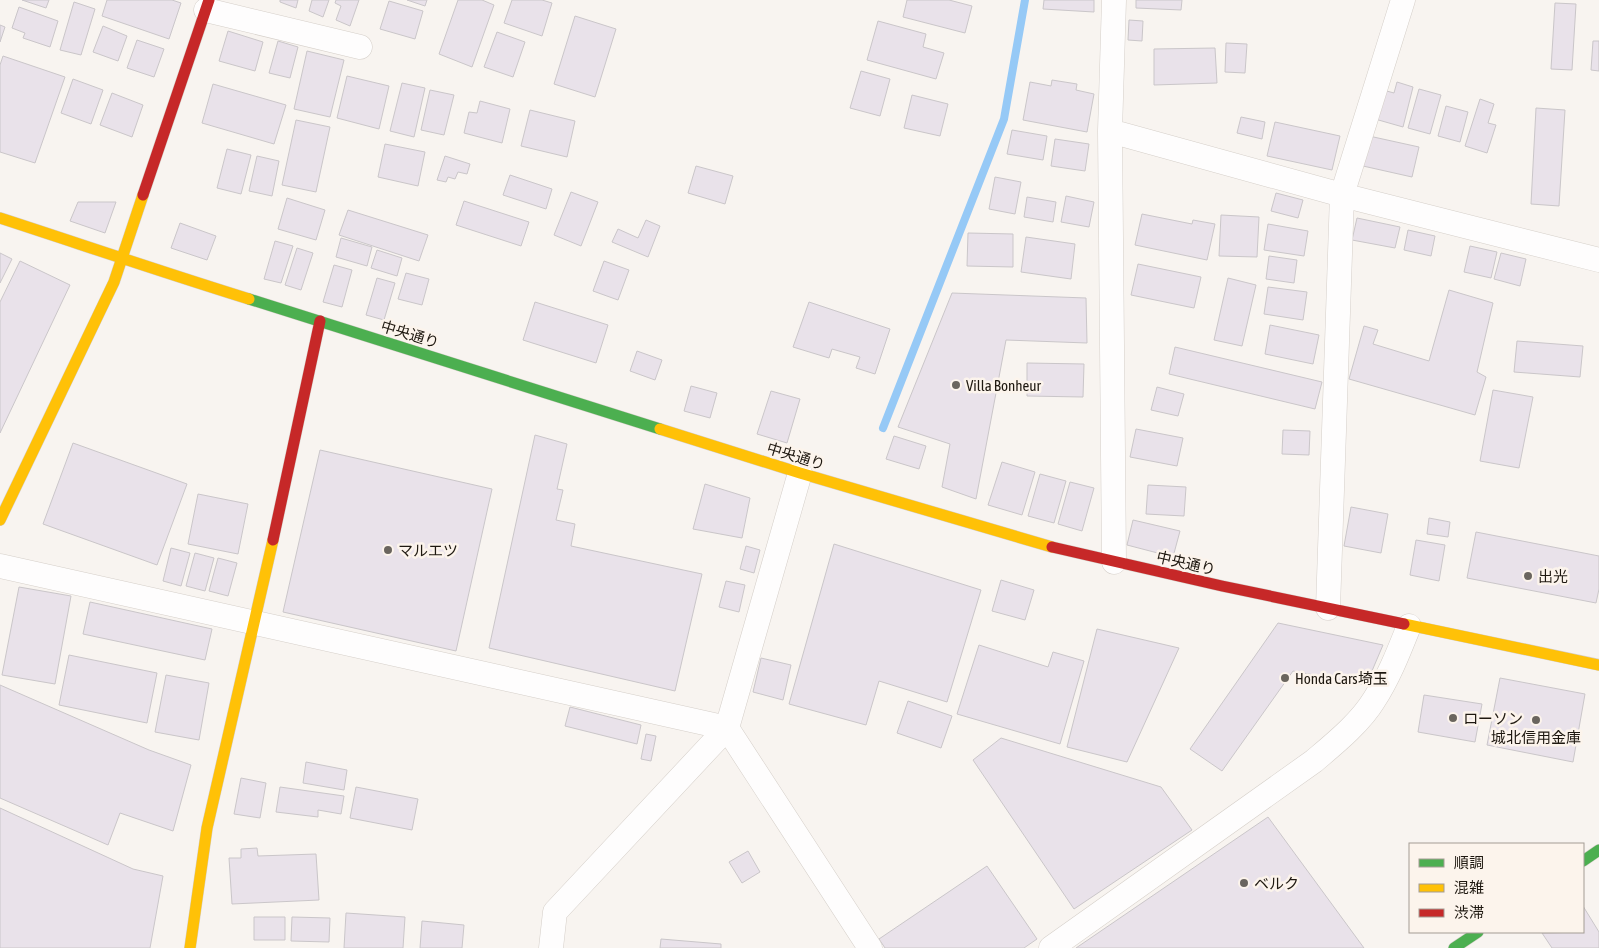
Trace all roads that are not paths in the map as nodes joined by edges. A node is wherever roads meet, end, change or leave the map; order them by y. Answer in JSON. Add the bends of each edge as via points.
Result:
{"nodes":[{"id":1,"x":1114,"y":0,"type":"edge"},
{"id":2,"x":1403,"y":0,"type":"edge"},
{"id":3,"x":208,"y":5,"type":"edge"},
{"id":4,"x":360,"y":47,"type":"dead end"},
{"id":5,"x":1110,"y":132,"type":"junction"},
{"id":6,"x":1342,"y":195,"type":"junction"},
{"id":7,"x":0,"y":218,"type":"edge"},
{"id":8,"x":122,"y":258,"type":"junction"},
{"id":9,"x":1599,"y":260,"type":"edge"},
{"id":10,"x":320,"y":321,"type":"junction"},
{"id":11,"x":800,"y":473,"type":"junction"},
{"id":12,"x":0,"y":520,"type":"edge"},
{"id":13,"x":1114,"y":562,"type":"junction"},
{"id":14,"x":0,"y":566,"type":"edge"},
{"id":15,"x":1328,"y":608,"type":"junction"},
{"id":16,"x":255,"y":622,"type":"junction"},
{"id":17,"x":1409,"y":626,"type":"junction"},
{"id":18,"x":1599,"y":665,"type":"edge"},
{"id":19,"x":727,"y":728,"type":"junction"},
{"id":20,"x":1599,"y":850,"type":"edge"},
{"id":21,"x":1584,"y":860,"type":"edge"},
{"id":22,"x":1476,"y":933,"type":"edge"},
{"id":23,"x":190,"y":948,"type":"edge"},
{"id":24,"x":551,"y":948,"type":"edge"},
{"id":25,"x":870,"y":948,"type":"edge"},
{"id":26,"x":1051,"y":948,"type":"edge"},
{"id":27,"x":1454,"y":948,"type":"edge"}],
"edges":[{"from":1,"to":5,"type":"street"},
{"from":2,"to":6,"type":"street"},
{"from":3,"to":4,"type":"street"},
{"from":3,"to":8,"type":"street"},
{"from":5,"to":6,"type":"street"},
{"from":5,"to":13,"type":"street"},
{"from":6,"to":9,"type":"street"},
{"from":6,"to":15,"type":"street"},
{"from":7,"to":8,"type":"street","name":"中央通り"},
{"from":8,"to":10,"type":"street","name":"中央通り"},
{"from":8,"to":12,"type":"street","via":[[114,282]]},
{"from":10,"to":11,"type":"street","name":"中央通り"},
{"from":10,"to":16,"type":"street"},
{"from":11,"to":13,"type":"street","name":"中央通り"},
{"from":11,"to":19,"type":"street"},
{"from":13,"to":15,"type":"street","name":"中央通り"},
{"from":14,"to":16,"type":"street"},
{"from":15,"to":17,"type":"street","name":"中央通り"},
{"from":16,"to":19,"type":"street"},
{"from":16,"to":23,"type":"street","via":[[207,828]]},
{"from":17,"to":18,"type":"street","name":"中央通り"},
{"from":17,"to":26,"type":"street","via":[[1374,701],[1340,738],[1314,761]]},
{"from":19,"to":24,"type":"street","via":[[555,912]]},
{"from":19,"to":25,"type":"street"},
{"from":20,"to":21,"type":"street"},
{"from":22,"to":27,"type":"street"}]}
